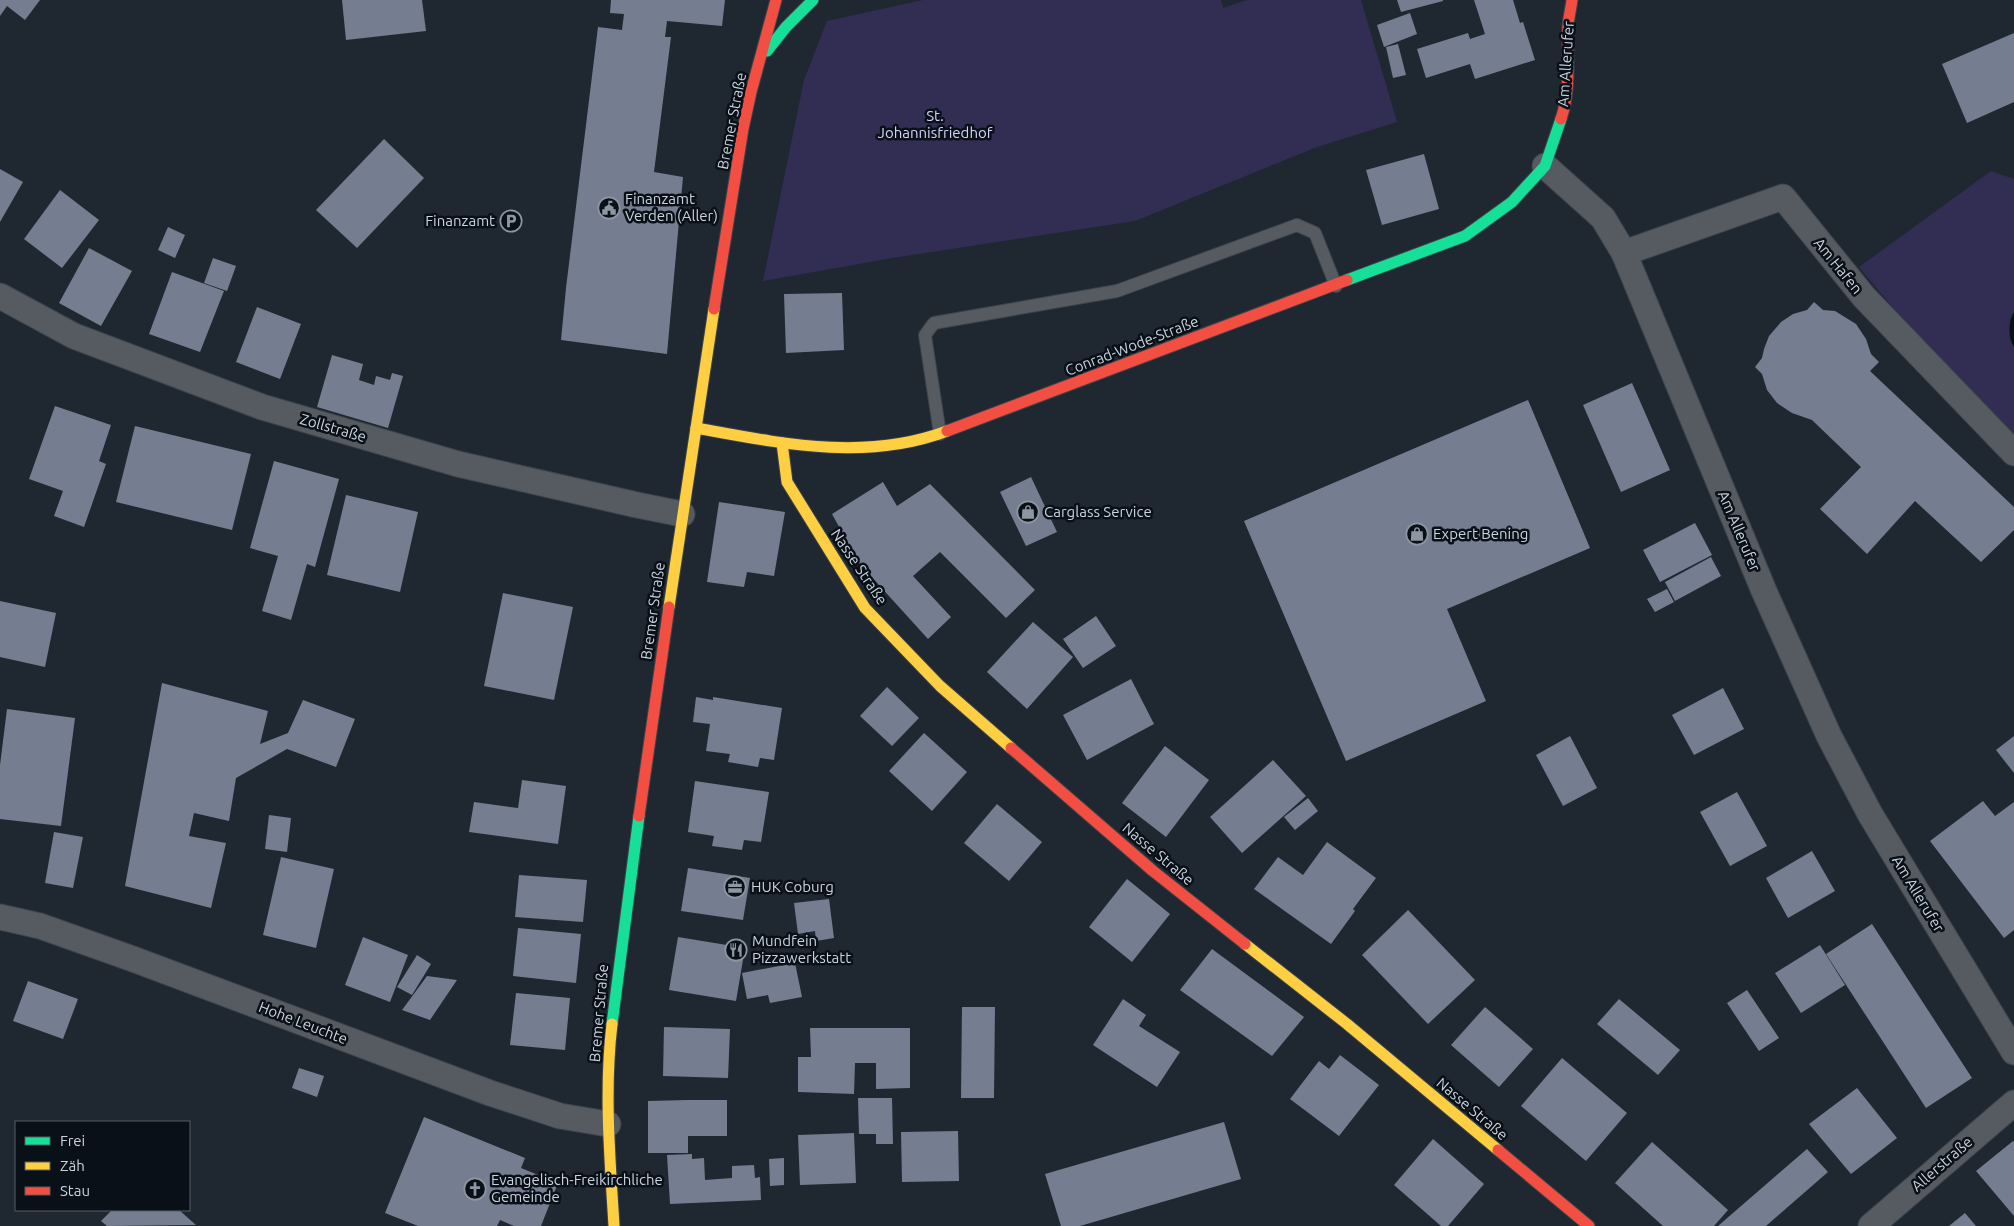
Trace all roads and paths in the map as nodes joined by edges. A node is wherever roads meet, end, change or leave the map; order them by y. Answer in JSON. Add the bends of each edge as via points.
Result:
{"nodes":[{"id":1,"x":813,"y":0,"type":"edge"},
{"id":2,"x":1572,"y":0,"type":"edge"},
{"id":3,"x":777,"y":2,"type":"edge"},
{"id":4,"x":760,"y":60,"type":"junction"},
{"id":5,"x":1545,"y":166,"type":"junction"},
{"id":6,"x":1624,"y":253,"type":"junction"},
{"id":7,"x":1336,"y":286,"type":"junction"},
{"id":8,"x":0,"y":296,"type":"edge"},
{"id":9,"x":696,"y":428,"type":"junction"},
{"id":10,"x":940,"y":434,"type":"junction"},
{"id":11,"x":782,"y":443,"type":"junction"},
{"id":12,"x":2014,"y":453,"type":"edge"},
{"id":13,"x":682,"y":514,"type":"junction"},
{"id":14,"x":0,"y":917,"type":"edge"},
{"id":15,"x":2014,"y":1052,"type":"edge"},
{"id":16,"x":2014,"y":1103,"type":"edge"},
{"id":17,"x":608,"y":1124,"type":"junction"},
{"id":18,"x":614,"y":1226,"type":"edge"},
{"id":19,"x":1589,"y":1226,"type":"edge"},
{"id":20,"x":1871,"y":1226,"type":"edge"}],
"edges":[{"from":1,"to":4,"type":"street"},
{"from":2,"to":5,"type":"street","name":"Am Allerufer","via":[[1564,111]]},
{"from":3,"to":4,"type":"street","name":"Bremer Straße"},
{"from":4,"to":9,"type":"street","name":"Bremer Straße","via":[[743,130]]},
{"from":5,"to":6,"type":"street","name":"Am Allerufer","via":[[1603,218]]},
{"from":5,"to":7,"type":"street","name":"Conrad-Wode-Straße","via":[[1512,202],[1464,236]]},
{"from":6,"to":12,"type":"street","name":"Am Hafen","via":[[1783,197],[1864,297]]},
{"from":6,"to":15,"type":"street","name":"Am Allerufer","via":[[1764,590],[1829,736],[1870,814]]},
{"from":7,"to":10,"type":"street","name":"Conrad-Wode-Straße"},
{"from":7,"to":10,"type":"lane","via":[[1315,233],[1297,225],[1117,291],[934,323],[925,334]]},
{"from":8,"to":13,"type":"street","name":"Zollstraße","via":[[74,336],[262,407],[458,464]]},
{"from":9,"to":11,"type":"street","name":"Conrad-Wode-Straße"},
{"from":9,"to":13,"type":"street","name":"Bremer Straße"},
{"from":10,"to":11,"type":"street","name":"Conrad-Wode-Straße","via":[[861,448],[817,448]]},
{"from":11,"to":19,"type":"street","name":"Nasse Straße","via":[[787,482],[865,608],[940,686],[1153,870],[1347,1024]]},
{"from":13,"to":17,"type":"street","name":"Bremer Straße","via":[[618,967],[609,1048]]},
{"from":14,"to":17,"type":"street","name":"Hohe Leuchte","via":[[40,926],[133,959],[560,1116]]},
{"from":16,"to":20,"type":"street","name":"Allerstraße"},
{"from":17,"to":18,"type":"street","name":"Bremer Straße"}]}
